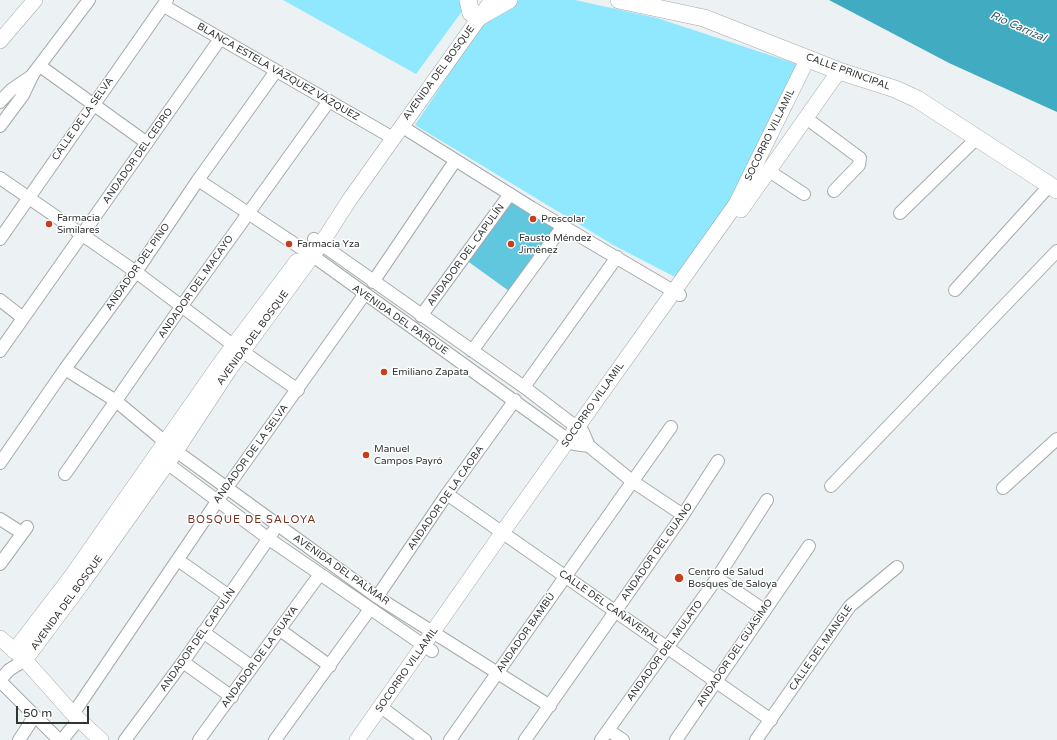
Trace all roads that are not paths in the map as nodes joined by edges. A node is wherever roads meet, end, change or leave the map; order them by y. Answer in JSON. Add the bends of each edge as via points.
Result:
{"nodes":[{"id":1,"x":35,"y":0,"type":"edge"},
{"id":2,"x":89,"y":0,"type":"edge"},
{"id":3,"x":492,"y":0,"type":"edge"},
{"id":4,"x":509,"y":0,"type":"edge"},
{"id":5,"x":619,"y":0,"type":"edge"},
{"id":6,"x":166,"y":3,"type":"edge"},
{"id":7,"x":475,"y":8,"type":"edge"},
{"id":8,"x":220,"y":39,"type":"junction"},
{"id":9,"x":0,"y":41,"type":"edge"},
{"id":10,"x":808,"y":58,"type":"junction"},
{"id":11,"x":36,"y":70,"type":"junction"},
{"id":12,"x":276,"y":71,"type":"junction"},
{"id":13,"x":839,"y":71,"type":"junction"},
{"id":14,"x":329,"y":101,"type":"junction"},
{"id":15,"x":0,"y":102,"type":"edge"},
{"id":16,"x":93,"y":104,"type":"junction"},
{"id":17,"x":806,"y":118,"type":"junction"},
{"id":18,"x":0,"y":126,"type":"edge"},
{"id":19,"x":393,"y":132,"type":"junction"},
{"id":20,"x":977,"y":138,"type":"junction"},
{"id":21,"x":147,"y":143,"type":"junction"},
{"id":22,"x":455,"y":161,"type":"junction"},
{"id":23,"x":769,"y":171,"type":"junction"},
{"id":24,"x":0,"y":178,"type":"edge"},
{"id":25,"x":198,"y":180,"type":"junction"},
{"id":26,"x":1053,"y":188,"type":"edge"},
{"id":27,"x":834,"y":191,"type":"dead end"},
{"id":28,"x":510,"y":194,"type":"junction"},
{"id":29,"x":804,"y":194,"type":"dead end"},
{"id":30,"x":29,"y":197,"type":"junction"},
{"id":31,"x":900,"y":213,"type":"dead end"},
{"id":32,"x":248,"y":214,"type":"junction"},
{"id":33,"x":562,"y":226,"type":"junction"},
{"id":34,"x":81,"y":236,"type":"junction"},
{"id":35,"x":0,"y":239,"type":"edge"},
{"id":36,"x":313,"y":248,"type":"junction"},
{"id":37,"x":1057,"y":252,"type":"edge"},
{"id":38,"x":617,"y":257,"type":"junction"},
{"id":39,"x":136,"y":272,"type":"junction"},
{"id":40,"x":373,"y":282,"type":"junction"},
{"id":41,"x":955,"y":290,"type":"dead end"},
{"id":42,"x":676,"y":293,"type":"junction"},
{"id":43,"x":364,"y":295,"type":"junction"},
{"id":44,"x":0,"y":300,"type":"edge"},
{"id":45,"x":181,"y":307,"type":"junction"},
{"id":46,"x":421,"y":316,"type":"junction"},
{"id":47,"x":23,"y":318,"type":"junction"},
{"id":48,"x":238,"y":349,"type":"junction"},
{"id":49,"x":0,"y":350,"type":"edge"},
{"id":50,"x":472,"y":351,"type":"junction"},
{"id":51,"x":65,"y":369,"type":"junction"},
{"id":52,"x":524,"y":387,"type":"junction"},
{"id":53,"x":298,"y":390,"type":"junction"},
{"id":54,"x":515,"y":400,"type":"junction"},
{"id":55,"x":116,"y":401,"type":"junction"},
{"id":56,"x":671,"y":427,"type":"dead end"},
{"id":57,"x":579,"y":438,"type":"junction"},
{"id":58,"x":1057,"y":439,"type":"edge"},
{"id":59,"x":171,"y":446,"type":"junction"},
{"id":60,"x":162,"y":459,"type":"junction"},
{"id":61,"x":718,"y":461,"type":"dead end"},
{"id":62,"x":0,"y":463,"type":"edge"},
{"id":63,"x":65,"y":474,"type":"dead end"},
{"id":64,"x":632,"y":481,"type":"junction"},
{"id":65,"x":831,"y":486,"type":"dead end"},
{"id":66,"x":226,"y":488,"type":"junction"},
{"id":67,"x":1003,"y":488,"type":"dead end"},
{"id":68,"x":447,"y":494,"type":"junction"},
{"id":69,"x":218,"y":500,"type":"junction"},
{"id":70,"x":767,"y":500,"type":"dead end"},
{"id":71,"x":683,"y":515,"type":"junction"},
{"id":72,"x":0,"y":519,"type":"edge"},
{"id":73,"x":278,"y":525,"type":"junction"},
{"id":74,"x":506,"y":535,"type":"junction"},
{"id":75,"x":269,"y":539,"type":"junction"},
{"id":76,"x":809,"y":546,"type":"dead end"},
{"id":77,"x":178,"y":560,"type":"junction"},
{"id":78,"x":0,"y":564,"type":"edge"},
{"id":79,"x":897,"y":567,"type":"dead end"},
{"id":80,"x":320,"y":574,"type":"junction"},
{"id":81,"x":565,"y":577,"type":"junction"},
{"id":82,"x":717,"y":578,"type":"junction"},
{"id":83,"x":229,"y":596,"type":"junction"},
{"id":84,"x":377,"y":597,"type":"junction"},
{"id":85,"x":370,"y":609,"type":"junction"},
{"id":86,"x":764,"y":610,"type":"junction"},
{"id":87,"x":616,"y":612,"type":"junction"},
{"id":88,"x":280,"y":630,"type":"junction"},
{"id":89,"x":203,"y":632,"type":"junction"},
{"id":90,"x":438,"y":635,"type":"junction"},
{"id":91,"x":0,"y":638,"type":"edge"},
{"id":92,"x":668,"y":648,"type":"junction"},
{"id":93,"x":428,"y":649,"type":"junction"},
{"id":94,"x":20,"y":656,"type":"junction"},
{"id":95,"x":183,"y":662,"type":"junction"},
{"id":96,"x":330,"y":666,"type":"junction"},
{"id":97,"x":252,"y":667,"type":"junction"},
{"id":98,"x":499,"y":673,"type":"junction"},
{"id":99,"x":0,"y":681,"type":"edge"},
{"id":100,"x":717,"y":682,"type":"junction"},
{"id":101,"x":232,"y":697,"type":"junction"},
{"id":102,"x":550,"y":706,"type":"junction"},
{"id":103,"x":385,"y":710,"type":"junction"},
{"id":104,"x":34,"y":717,"type":"junction"},
{"id":105,"x":76,"y":717,"type":"junction"},
{"id":106,"x":771,"y":720,"type":"junction"},
{"id":107,"x":604,"y":735,"type":"edge"},
{"id":108,"x":19,"y":740,"type":"edge"},
{"id":109,"x":60,"y":740,"type":"edge"},
{"id":110,"x":101,"y":740,"type":"edge"},
{"id":111,"x":125,"y":740,"type":"edge"},
{"id":112,"x":199,"y":740,"type":"edge"},
{"id":113,"x":275,"y":740,"type":"edge"},
{"id":114,"x":357,"y":740,"type":"edge"},
{"id":115,"x":370,"y":740,"type":"edge"},
{"id":116,"x":425,"y":740,"type":"edge"},
{"id":117,"x":450,"y":740,"type":"edge"},
{"id":118,"x":525,"y":740,"type":"edge"},
{"id":119,"x":623,"y":740,"type":"edge"},
{"id":120,"x":676,"y":740,"type":"edge"},
{"id":121,"x":756,"y":740,"type":"edge"}],
"edges":[{"from":1,"to":9,"type":"street"},
{"from":2,"to":11,"type":"street"},
{"from":3,"to":7,"type":"street","name":"AVENIDA DEL BOSQUE"},
{"from":4,"to":7,"type":"main road"},
{"from":5,"to":10,"type":"main road","name":"CALLE PRINCIPAL","via":[[704,18]]},
{"from":6,"to":8,"type":"street","name":"BLANCA ESTELA VÁZQUEZ VÁZQUEZ"},
{"from":6,"to":16,"type":"street","name":"CALLE DE LA SELVA"},
{"from":7,"to":19,"type":"street","name":"AVENIDA DEL BOSQUE"},
{"from":8,"to":12,"type":"street","name":"BLANCA ESTELA VÁZQUEZ VÁZQUEZ"},
{"from":8,"to":21,"type":"street","name":"ANDADOR DEL CEDRO"},
{"from":10,"to":13,"type":"main road","name":"CALLE PRINCIPAL"},
{"from":10,"to":42,"type":"street","name":"SOCORRO VILLAMIL","via":[[736,204]]},
{"from":11,"to":15,"type":"street"},
{"from":11,"to":16,"type":"street"},
{"from":11,"to":18,"type":"street","via":[[24,95]]},
{"from":12,"to":14,"type":"street","name":"BLANCA ESTELA VÁZQUEZ VÁZQUEZ"},
{"from":12,"to":25,"type":"street","name":"ANDADOR DEL PINO"},
{"from":13,"to":17,"type":"street","name":"SOCORRO VILLAMIL"},
{"from":13,"to":20,"type":"main road","name":"CALLE PRINCIPAL","via":[[917,99]]},
{"from":14,"to":19,"type":"street","name":"BLANCA ESTELA VÁZQUEZ VÁZQUEZ"},
{"from":14,"to":32,"type":"street","name":"ANDADOR DEL MACAYO"},
{"from":16,"to":21,"type":"street"},
{"from":16,"to":30,"type":"street","name":"CALLE DE LA SELVA"},
{"from":17,"to":23,"type":"street","name":"SOCORRO VILLAMIL"},
{"from":17,"to":27,"type":"street","via":[[860,158],[859,165]]},
{"from":19,"to":22,"type":"street","name":"BLANCA ESTELA VÁZQUEZ VÁZQUEZ"},
{"from":19,"to":36,"type":"street","name":"AVENIDA DEL BOSQUE","via":[[342,194]]},
{"from":20,"to":26,"type":"main road","name":"CALLE PRINCIPAL"},
{"from":20,"to":31,"type":"street"},
{"from":21,"to":34,"type":"street","name":"ANDADOR DEL CEDRO"},
{"from":22,"to":28,"type":"street","name":"BLANCA ESTELA VÁZQUEZ VÁZQUEZ"},
{"from":22,"to":40,"type":"street"},
{"from":23,"to":29,"type":"street"},
{"from":23,"to":42,"type":"street","name":"SOCORRO VILLAMIL"},
{"from":24,"to":30,"type":"street"},
{"from":25,"to":32,"type":"street"},
{"from":25,"to":39,"type":"street","name":"ANDADOR DEL PINO"},
{"from":26,"to":41,"type":"street"},
{"from":28,"to":33,"type":"street","name":"BLANCA ESTELA VÁZQUEZ VÁZQUEZ"},
{"from":28,"to":46,"type":"street","name":"ANDADOR DEL CAPULÍN"},
{"from":30,"to":34,"type":"street"},
{"from":30,"to":35,"type":"street","name":"CALLE DE LA SELVA"},
{"from":32,"to":36,"type":"street"},
{"from":32,"to":45,"type":"street","name":"ANDADOR DEL MACAYO"},
{"from":33,"to":38,"type":"street","name":"BLANCA ESTELA VÁZQUEZ VÁZQUEZ"},
{"from":33,"to":50,"type":"street"},
{"from":34,"to":39,"type":"street"},
{"from":34,"to":47,"type":"street","name":"ANDADOR DEL CEDRO"},
{"from":36,"to":40,"type":"street","name":"AVENIDA DEL PARQUE"},
{"from":36,"to":43,"type":"street","name":"AVENIDA DEL PARQUE"},
{"from":36,"to":48,"type":"street","name":"AVENIDA DEL BOSQUE"},
{"from":37,"to":65,"type":"street"},
{"from":38,"to":42,"type":"street","name":"BLANCA ESTELA VÁZQUEZ VÁZQUEZ"},
{"from":38,"to":52,"type":"street"},
{"from":39,"to":45,"type":"street"},
{"from":39,"to":51,"type":"street","name":"ANDADOR DEL PINO"},
{"from":40,"to":46,"type":"street","name":"AVENIDA DEL PARQUE"},
{"from":42,"to":57,"type":"street","name":"SOCORRO VILLAMIL"},
{"from":43,"to":53,"type":"street","name":"ANDADOR DE LA SELVA"},
{"from":43,"to":54,"type":"street","name":"AVENIDA DEL PARQUE"},
{"from":44,"to":47,"type":"street"},
{"from":45,"to":48,"type":"street"},
{"from":45,"to":55,"type":"street","name":"ANDADOR DEL MACAYO"},
{"from":46,"to":50,"type":"street","name":"AVENIDA DEL PARQUE"},
{"from":47,"to":49,"type":"street","name":"ANDADOR DEL CEDRO"},
{"from":48,"to":53,"type":"street"},
{"from":48,"to":59,"type":"street","name":"AVENIDA DEL BOSQUE"},
{"from":50,"to":52,"type":"street","name":"AVENIDA DEL PARQUE"},
{"from":51,"to":55,"type":"street","name":"AVENIDA DEL PALMAR"},
{"from":51,"to":62,"type":"street","name":"ANDADOR DEL PINO"},
{"from":52,"to":57,"type":"street","name":"AVENIDA DEL PARQUE"},
{"from":53,"to":66,"type":"street","name":"ANDADOR DE LA SELVA"},
{"from":54,"to":57,"type":"street","name":"AVENIDA DEL PARQUE"},
{"from":54,"to":68,"type":"street","name":"ANDADOR DE LA CAOBA"},
{"from":55,"to":59,"type":"street","name":"AVENIDA DEL PALMAR"},
{"from":55,"to":63,"type":"street","name":"ANDADOR DEL MACAYO"},
{"from":56,"to":64,"type":"street","name":"ANDADOR BAMBÚ"},
{"from":57,"to":64,"type":"street"},
{"from":57,"to":74,"type":"street","name":"SOCORRO VILLAMIL"},
{"from":58,"to":67,"type":"street"},
{"from":59,"to":60,"type":"street","name":"AVENIDA DEL BOSQUE"},
{"from":59,"to":66,"type":"street","name":"AVENIDA DEL PALMAR"},
{"from":60,"to":69,"type":"street","name":"AVENIDA DEL PALMAR"},
{"from":60,"to":94,"type":"street","name":"AVENIDA DEL BOSQUE"},
{"from":61,"to":71,"type":"street","name":"ANDADOR DEL GUANO"},
{"from":64,"to":71,"type":"street"},
{"from":64,"to":81,"type":"street","name":"ANDADOR BAMBÚ"},
{"from":66,"to":69,"type":"street","name":"ANDADOR DE LA SELVA"},
{"from":66,"to":73,"type":"street","name":"AVENIDA DEL PALMAR"},
{"from":68,"to":74,"type":"street","name":"CALLE DEL CAÑAVERAL"},
{"from":68,"to":84,"type":"street","name":"ANDADOR DE LA CAOBA"},
{"from":69,"to":75,"type":"street","name":"AVENIDA DEL PALMAR"},
{"from":69,"to":77,"type":"street","name":"ANDADOR DE LA SELVA"},
{"from":70,"to":82,"type":"street","name":"ANDADOR DEL MULATO"},
{"from":71,"to":87,"type":"street","name":"ANDADOR DEL GUANO"},
{"from":72,"to":78,"type":"street","via":[[24,530]]},
{"from":73,"to":75,"type":"street","name":"ANDADOR DEL CAPULÍN"},
{"from":73,"to":84,"type":"street","name":"AVENIDA DEL PALMAR"},
{"from":74,"to":81,"type":"street","name":"CALLE DEL CAÑAVERAL"},
{"from":74,"to":90,"type":"street","name":"SOCORRO VILLAMIL"},
{"from":75,"to":80,"type":"street","name":"AVENIDA DEL PALMAR"},
{"from":75,"to":83,"type":"street","name":"ANDADOR DEL CAPULÍN"},
{"from":76,"to":86,"type":"street","name":"ANDADOR DEL GUÁSIMO"},
{"from":77,"to":83,"type":"street"},
{"from":77,"to":105,"type":"street","name":"ANDADOR DE LA SELVA"},
{"from":79,"to":106,"type":"street","name":"CALLE DEL MANGLE","via":[[850,606]]},
{"from":80,"to":85,"type":"street","name":"AVENIDA DEL PALMAR"},
{"from":80,"to":88,"type":"street","name":"ANDADOR DE LA GUAYA"},
{"from":81,"to":87,"type":"street","name":"CALLE DEL CAÑAVERAL"},
{"from":81,"to":98,"type":"street","name":"ANDADOR BAMBÚ"},
{"from":82,"to":86,"type":"street"},
{"from":82,"to":92,"type":"street","name":"ANDADOR DEL MULATO"},
{"from":83,"to":89,"type":"street","name":"ANDADOR DEL CAPULÍN"},
{"from":84,"to":90,"type":"street","name":"AVENIDA DEL PALMAR"},
{"from":85,"to":93,"type":"street","name":"AVENIDA DEL PALMAR"},
{"from":85,"to":96,"type":"street"},
{"from":86,"to":100,"type":"street","name":"ANDADOR DEL GUÁSIMO"},
{"from":87,"to":92,"type":"street","name":"CALLE DEL CAÑAVERAL"},
{"from":87,"to":102,"type":"street","name":"ANDADOR DEL GUANO"},
{"from":88,"to":96,"type":"street"},
{"from":88,"to":97,"type":"street","name":"ANDADOR DE LA GUAYA"},
{"from":89,"to":95,"type":"street","name":"ANDADOR DEL CAPULÍN"},
{"from":89,"to":97,"type":"street"},
{"from":90,"to":93,"type":"street","name":"SOCORRO VILLAMIL"},
{"from":90,"to":98,"type":"street","name":"AVENIDA DEL PALMAR"},
{"from":91,"to":94,"type":"street"},
{"from":92,"to":100,"type":"street","name":"CALLE DEL CAÑAVERAL"},
{"from":92,"to":107,"type":"street","name":"ANDADOR DEL MULATO"},
{"from":93,"to":103,"type":"street","name":"SOCORRO VILLAMIL"},
{"from":94,"to":99,"type":"street","name":"AVENIDA DEL BOSQUE"},
{"from":94,"to":105,"type":"street"},
{"from":95,"to":101,"type":"street"},
{"from":95,"to":111,"type":"street","name":"ANDADOR DEL CAPULÍN"},
{"from":96,"to":113,"type":"street"},
{"from":97,"to":101,"type":"street","name":"ANDADOR DE LA GUAYA"},
{"from":98,"to":102,"type":"street","name":"AVENIDA DEL PALMAR"},
{"from":98,"to":117,"type":"street","name":"ANDADOR BAMBÚ"},
{"from":99,"to":104,"type":"street"},
{"from":100,"to":106,"type":"street","name":"CALLE DEL CAÑAVERAL"},
{"from":100,"to":120,"type":"street","name":"ANDADOR DEL GUÁSIMO"},
{"from":101,"to":112,"type":"street","name":"ANDADOR DE LA GUAYA"},
{"from":102,"to":118,"type":"street","name":"ANDADOR DEL GUANO"},
{"from":103,"to":114,"type":"street","name":"SOCORRO VILLAMIL"},
{"from":103,"to":115,"type":"street","name":"SOCORRO VILLAMIL"},
{"from":103,"to":116,"type":"street"},
{"from":104,"to":108,"type":"street"},
{"from":104,"to":109,"type":"street"},
{"from":105,"to":109,"type":"street","name":"ANDADOR DE LA SELVA"},
{"from":105,"to":110,"type":"street"},
{"from":106,"to":121,"type":"street","name":"CALLE DEL MANGLE"},
{"from":107,"to":119,"type":"street"}]}
